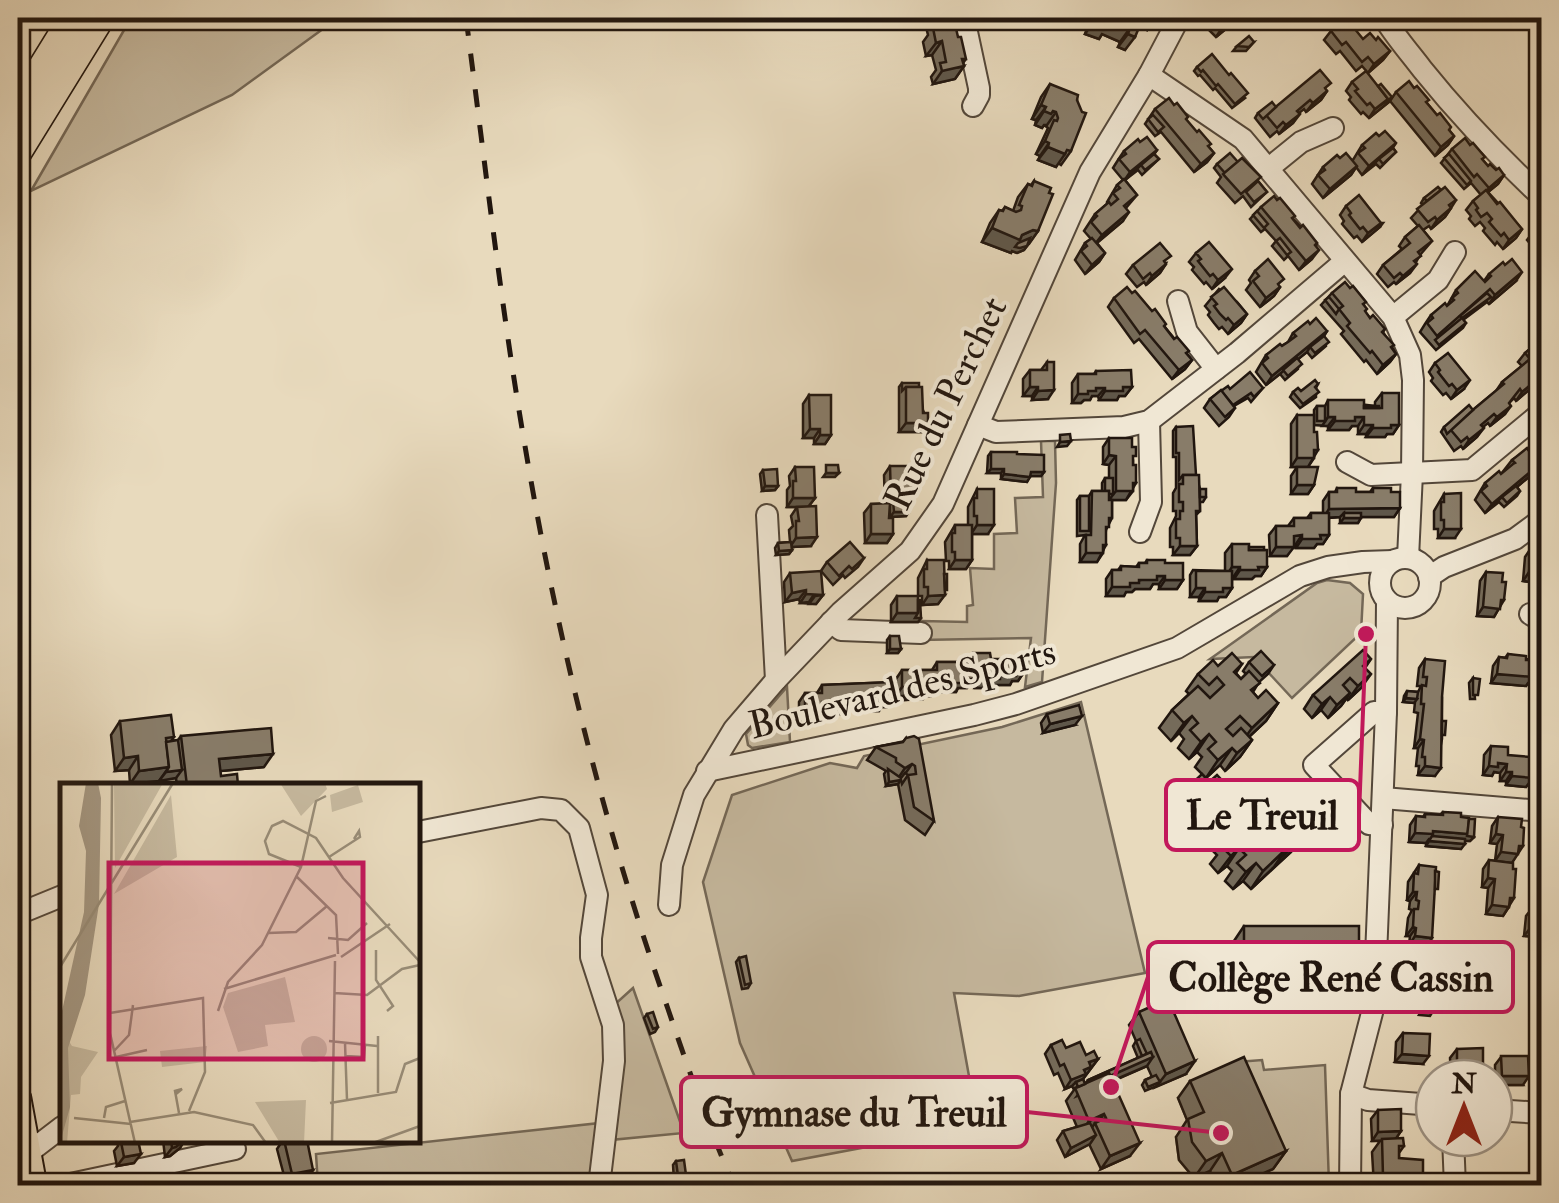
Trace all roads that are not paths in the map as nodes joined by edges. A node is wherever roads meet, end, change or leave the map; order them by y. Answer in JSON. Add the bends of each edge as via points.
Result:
{"nodes":[{"id":1,"x":100,"y":18,"type":"edge"},
{"id":2,"x":964,"y":18,"type":"edge"},
{"id":3,"x":1384,"y":18,"type":"edge"},
{"id":4,"x":1176,"y":19,"type":"edge"},
{"id":5,"x":66,"y":29,"type":"edge"},
{"id":6,"x":1149,"y":75,"type":"junction"},
{"id":7,"x":973,"y":106,"type":"dead end"},
{"id":8,"x":18,"y":107,"type":"edge"},
{"id":9,"x":1333,"y":128,"type":"dead end"},
{"id":10,"x":18,"y":151,"type":"edge"},
{"id":11,"x":1270,"y":168,"type":"junction"},
{"id":12,"x":1542,"y":197,"type":"edge"},
{"id":13,"x":1455,"y":252,"type":"dead end"},
{"id":14,"x":1344,"y":260,"type":"junction"},
{"id":15,"x":1178,"y":302,"type":"dead end"},
{"id":16,"x":1393,"y":317,"type":"junction"},
{"id":17,"x":1216,"y":369,"type":"junction"},
{"id":18,"x":1542,"y":412,"type":"edge"},
{"id":19,"x":1149,"y":421,"type":"junction"},
{"id":20,"x":978,"y":425,"type":"junction"},
{"id":21,"x":1347,"y":462,"type":"dead end"},
{"id":22,"x":1412,"y":474,"type":"junction"},
{"id":23,"x":767,"y":515,"type":"dead end"},
{"id":24,"x":1542,"y":519,"type":"edge"},
{"id":25,"x":1140,"y":532,"type":"dead end"},
{"id":26,"x":1401,"y":560,"type":"junction"},
{"id":27,"x":1328,"y":567,"type":"junction"},
{"id":28,"x":1430,"y":577,"type":"junction"},
{"id":29,"x":1383,"y":594,"type":"junction"},
{"id":30,"x":1414,"y":607,"type":"junction"},
{"id":31,"x":832,"y":622,"type":"junction"},
{"id":32,"x":921,"y":633,"type":"dead end"},
{"id":33,"x":1388,"y":639,"type":"junction"},
{"id":34,"x":776,"y":680,"type":"junction"},
{"id":35,"x":1386,"y":712,"type":"junction"},
{"id":36,"x":707,"y":770,"type":"junction"},
{"id":37,"x":1383,"y":798,"type":"junction"},
{"id":38,"x":1542,"y":814,"type":"edge"},
{"id":39,"x":1382,"y":825,"type":"junction"},
{"id":40,"x":420,"y":832,"type":"edge"},
{"id":41,"x":1542,"y":854,"type":"edge"},
{"id":42,"x":60,"y":897,"type":"edge"},
{"id":43,"x":669,"y":906,"type":"dead end"},
{"id":44,"x":18,"y":914,"type":"edge"},
{"id":45,"x":1351,"y":1094,"type":"junction"},
{"id":46,"x":18,"y":1100,"type":"edge"},
{"id":47,"x":1414,"y":1103,"type":"edge"},
{"id":48,"x":1514,"y":1112,"type":"edge"},
{"id":49,"x":1542,"y":1114,"type":"edge"},
{"id":50,"x":60,"y":1128,"type":"edge"},
{"id":51,"x":234,"y":1149,"type":"dead end"},
{"id":52,"x":28,"y":1152,"type":"junction"},
{"id":53,"x":1454,"y":1158,"type":"edge"},
{"id":54,"x":34,"y":1186,"type":"edge"},
{"id":55,"x":61,"y":1186,"type":"edge"},
{"id":56,"x":599,"y":1186,"type":"edge"},
{"id":57,"x":1350,"y":1186,"type":"edge"},
{"id":58,"x":1455,"y":1186,"type":"edge"}],
"edges":[{"from":1,"to":10,"type":"highway"},
{"from":2,"to":7,"type":"street","via":[[980,88]]},
{"from":3,"to":12,"type":"street","via":[[1441,92]]},
{"from":4,"to":6,"type":"street","name":"Rue du Perchet"},
{"from":5,"to":8,"type":"highway"},
{"from":6,"to":11,"type":"street","via":[[1229,127]]},
{"from":6,"to":20,"type":"street","name":"Rue du Perchet","via":[[1090,172]]},
{"from":9,"to":11,"type":"street","via":[[1301,142]]},
{"from":11,"to":14,"type":"street"},
{"from":13,"to":16,"type":"street","via":[[1438,280]]},
{"from":14,"to":16,"type":"street"},
{"from":14,"to":17,"type":"street"},
{"from":15,"to":17,"type":"street","via":[[1187,332]]},
{"from":16,"to":22,"type":"street","via":[[1412,368]]},
{"from":17,"to":19,"type":"street"},
{"from":18,"to":22,"type":"street","via":[[1472,470]]},
{"from":19,"to":20,"type":"street","via":[[996,432]]},
{"from":19,"to":25,"type":"street","via":[[1151,502]]},
{"from":20,"to":31,"type":"street","name":"Rue du Perchet","via":[[928,527]]},
{"from":21,"to":22,"type":"street","via":[[1372,475]]},
{"from":22,"to":26,"type":"street"},
{"from":23,"to":34,"type":"street"},
{"from":24,"to":28,"type":"street","via":[[1515,539]]},
{"from":26,"to":27,"type":"street","name":"Boulevard des Sports"},
{"from":26,"to":28,"type":"street","via":[[1422,564]]},
{"from":26,"to":29,"type":"street","via":[[1382,571]]},
{"from":27,"to":29,"type":"street","via":[[1362,574]]},
{"from":27,"to":36,"type":"street","name":"Boulevard des Sports","via":[[1300,576],[1177,648],[1016,704]]},
{"from":28,"to":30,"type":"street","via":[[1428,592]]},
{"from":29,"to":30,"type":"street","via":[[1402,608]]},
{"from":29,"to":33,"type":"street"},
{"from":30,"to":33,"type":"street"},
{"from":31,"to":32,"type":"street","via":[[842,630]]},
{"from":31,"to":34,"type":"street","name":"Rue du Perchet"},
{"from":33,"to":35,"type":"street"},
{"from":34,"to":36,"type":"street","name":"Rue du Perchet"},
{"from":35,"to":37,"type":"street"},
{"from":35,"to":39,"type":"street","via":[[1374,712],[1314,765],[1369,824]]},
{"from":36,"to":43,"type":"street","name":"Rue du Perchet","via":[[672,864]]},
{"from":37,"to":38,"type":"street"},
{"from":37,"to":39,"type":"street"},
{"from":38,"to":41,"type":"street"},
{"from":39,"to":45,"type":"street","via":[[1374,1005]]},
{"from":40,"to":56,"type":"street","via":[[541,808],[561,810],[580,828],[597,894],[591,956],[612,1024],[614,1061]]},
{"from":42,"to":44,"type":"street"},
{"from":45,"to":47,"type":"street"},
{"from":45,"to":57,"type":"street"},
{"from":46,"to":52,"type":"main road"},
{"from":48,"to":49,"type":"street"},
{"from":50,"to":52,"type":"street"},
{"from":51,"to":55,"type":"street"},
{"from":52,"to":54,"type":"main road"},
{"from":53,"to":58,"type":"street"}]}
